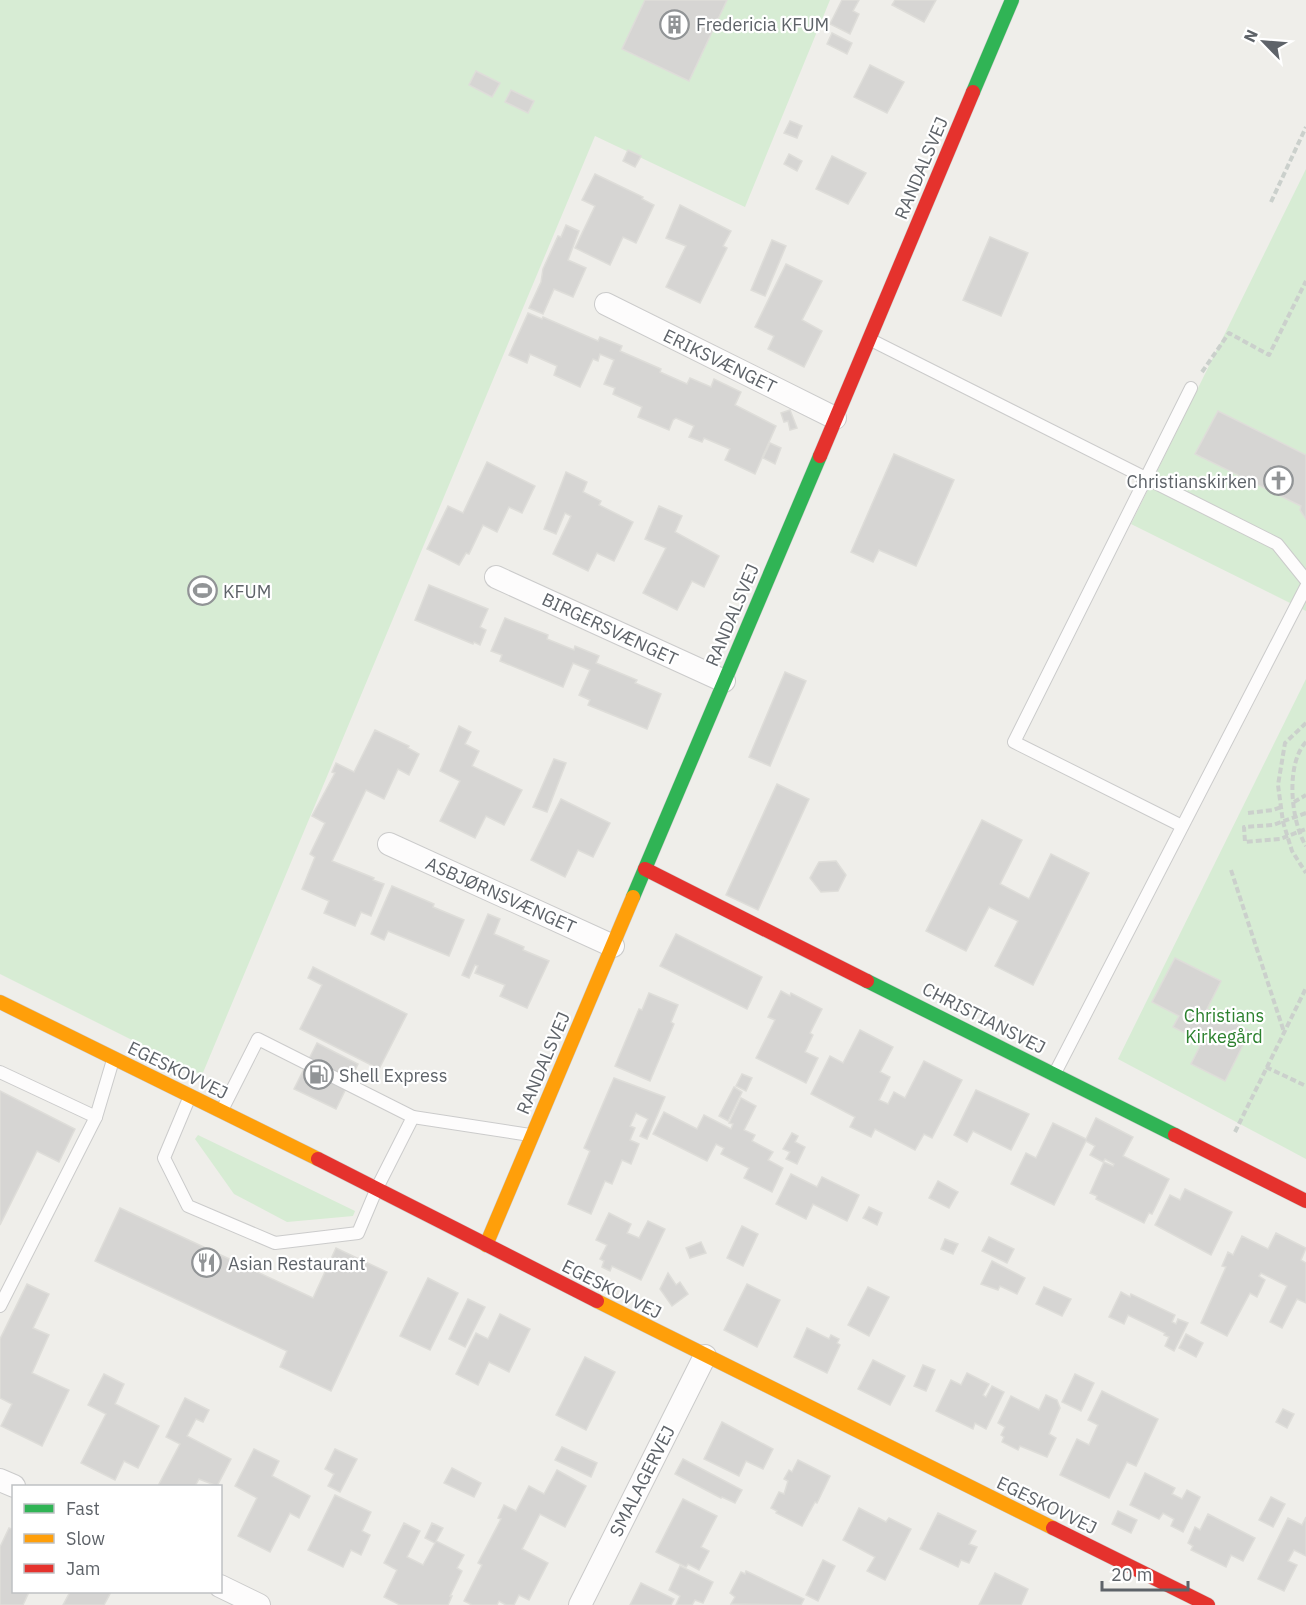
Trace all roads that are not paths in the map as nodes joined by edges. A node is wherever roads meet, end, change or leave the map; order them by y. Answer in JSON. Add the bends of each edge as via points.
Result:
{"nodes":[{"id":1,"x":1012,"y":0,"type":"edge"},
{"id":2,"x":606,"y":304,"type":"dead end"},
{"id":3,"x":868,"y":339,"type":"junction"},
{"id":4,"x":1191,"y":388,"type":"road end"},
{"id":5,"x":835,"y":418,"type":"junction"},
{"id":6,"x":1146,"y":478,"type":"junction"},
{"id":7,"x":496,"y":577,"type":"dead end"},
{"id":8,"x":1306,"y":580,"type":"edge"},
{"id":9,"x":1306,"y":587,"type":"edge"},
{"id":10,"x":724,"y":681,"type":"junction"},
{"id":11,"x":1182,"y":826,"type":"junction"},
{"id":12,"x":389,"y":844,"type":"dead end"},
{"id":13,"x":645,"y":868,"type":"junction"},
{"id":14,"x":613,"y":945,"type":"junction"},
{"id":15,"x":0,"y":1003,"type":"edge"},
{"id":16,"x":114,"y":1058,"type":"junction"},
{"id":17,"x":0,"y":1072,"type":"edge"},
{"id":18,"x":1055,"y":1073,"type":"junction"},
{"id":19,"x":190,"y":1096,"type":"junction"},
{"id":20,"x":222,"y":1112,"type":"junction"},
{"id":21,"x":96,"y":1117,"type":"junction"},
{"id":22,"x":413,"y":1117,"type":"junction"},
{"id":23,"x":533,"y":1135,"type":"junction"},
{"id":24,"x":377,"y":1188,"type":"junction"},
{"id":25,"x":1306,"y":1201,"type":"edge"},
{"id":26,"x":486,"y":1245,"type":"junction"},
{"id":27,"x":0,"y":1306,"type":"edge"},
{"id":28,"x":705,"y":1356,"type":"junction"},
{"id":29,"x":222,"y":1587,"type":"edge"},
{"id":30,"x":259,"y":1605,"type":"edge"},
{"id":31,"x":580,"y":1605,"type":"edge"},
{"id":32,"x":1208,"y":1605,"type":"edge"}],
"edges":[{"from":1,"to":3,"type":"street","name":"RANDALSVEJ"},
{"from":2,"to":5,"type":"street","name":"ERIKSVÆNGET"},
{"from":3,"to":5,"type":"street","name":"RANDALSVEJ"},
{"from":3,"to":6,"type":"lane"},
{"from":4,"to":6,"type":"lane"},
{"from":5,"to":10,"type":"street","name":"RANDALSVEJ"},
{"from":6,"to":8,"type":"lane","via":[[1277,544]]},
{"from":6,"to":11,"type":"lane","via":[[1014,742]]},
{"from":7,"to":10,"type":"street","name":"BIRGERSVÆNGET"},
{"from":9,"to":11,"type":"lane"},
{"from":10,"to":13,"type":"street","name":"RANDALSVEJ"},
{"from":11,"to":18,"type":"lane"},
{"from":12,"to":14,"type":"street","name":"ASBJØRNSVÆNGET"},
{"from":13,"to":14,"type":"street","name":"RANDALSVEJ"},
{"from":13,"to":18,"type":"street","name":"CHRISTIANSVEJ"},
{"from":14,"to":23,"type":"street","name":"RANDALSVEJ"},
{"from":15,"to":16,"type":"street","name":"EGESKOVVEJ"},
{"from":16,"to":19,"type":"street","name":"EGESKOVVEJ"},
{"from":16,"to":21,"type":"lane"},
{"from":17,"to":21,"type":"lane"},
{"from":18,"to":25,"type":"street","name":"CHRISTIANSVEJ"},
{"from":19,"to":20,"type":"street","name":"EGESKOVVEJ"},
{"from":19,"to":24,"type":"lane","via":[[164,1158],[188,1206],[275,1243],[358,1233]]},
{"from":20,"to":22,"type":"lane","via":[[258,1039]]},
{"from":20,"to":24,"type":"street","name":"EGESKOVVEJ"},
{"from":21,"to":27,"type":"lane"},
{"from":22,"to":23,"type":"lane"},
{"from":22,"to":24,"type":"lane"},
{"from":23,"to":26,"type":"street","name":"RANDALSVEJ"},
{"from":24,"to":26,"type":"street","name":"EGESKOVVEJ"},
{"from":26,"to":28,"type":"street","name":"EGESKOVVEJ"},
{"from":28,"to":31,"type":"street","name":"SMALAGERVEJ"},
{"from":28,"to":32,"type":"street","name":"EGESKOVVEJ"},
{"from":29,"to":30,"type":"street"}]}
